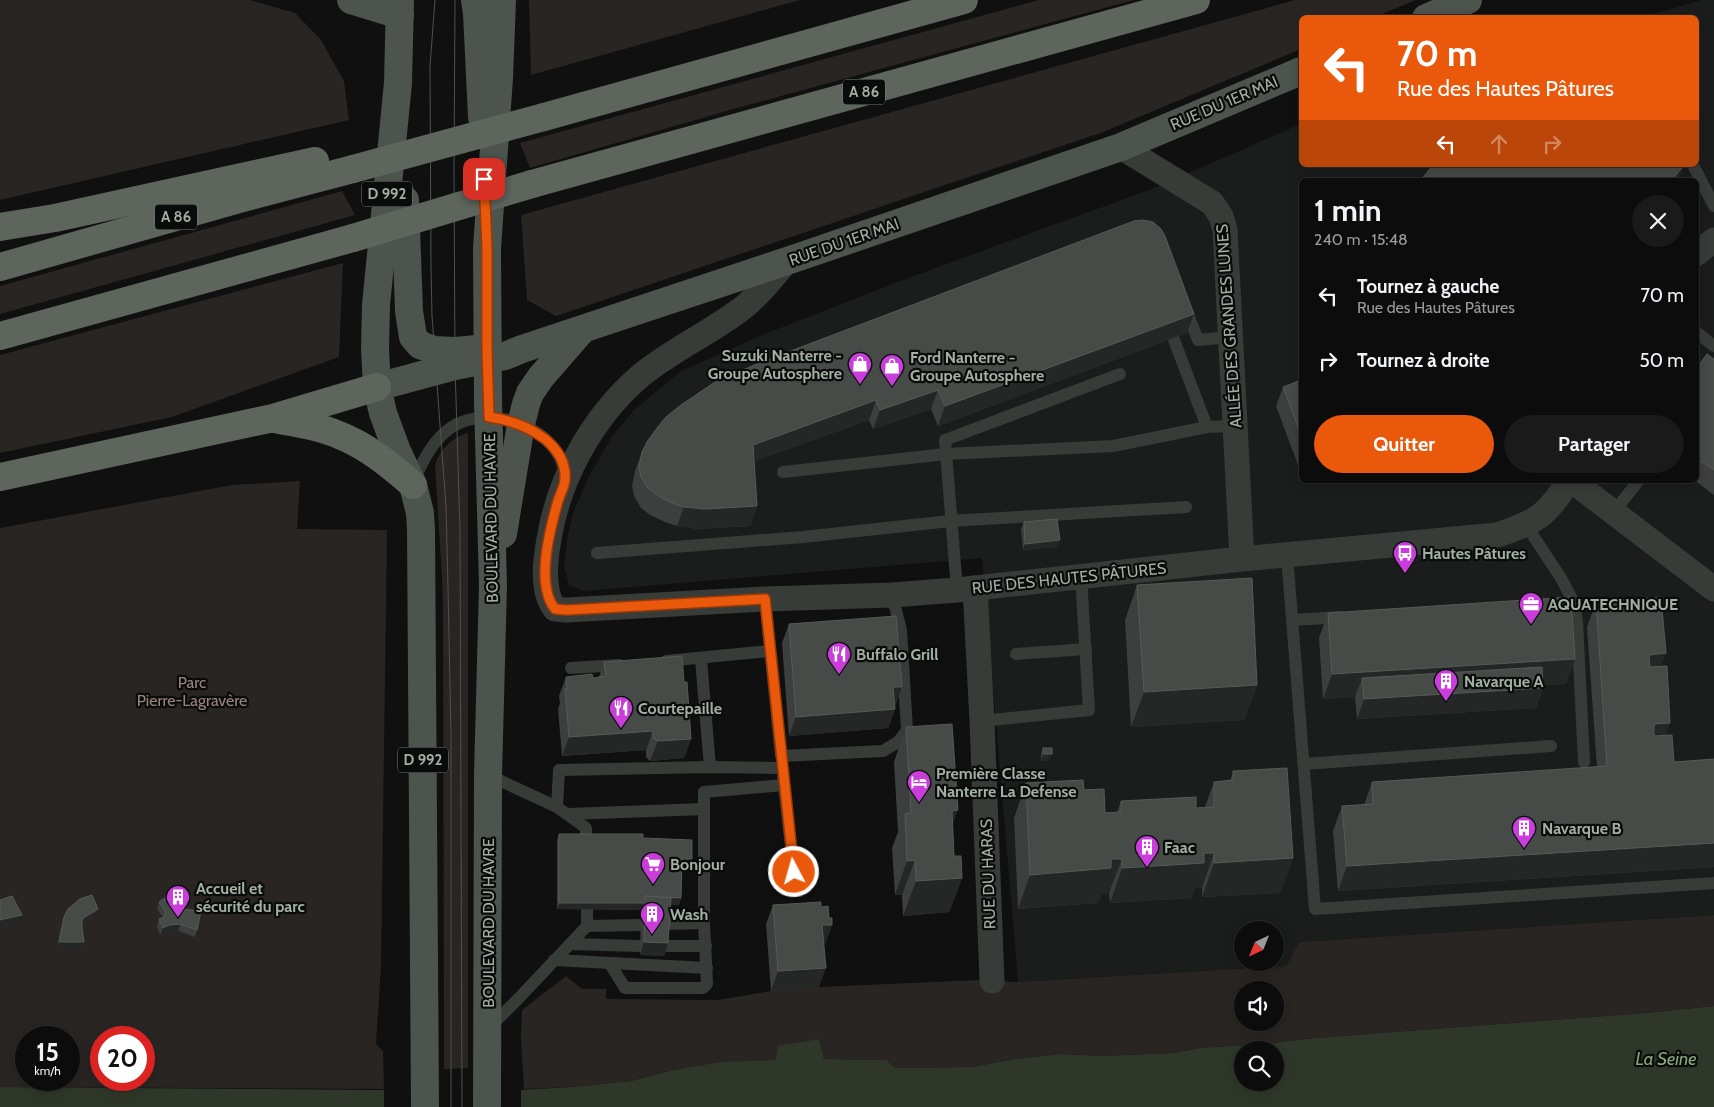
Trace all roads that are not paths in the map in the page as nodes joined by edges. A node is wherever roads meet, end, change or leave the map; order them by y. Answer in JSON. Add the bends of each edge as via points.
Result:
{"nodes":[{"id":1,"x":351,"y":0,"type":"edge"},
{"id":2,"x":475,"y":0,"type":"edge"},
{"id":3,"x":502,"y":0,"type":"edge"},
{"id":4,"x":964,"y":0,"type":"edge"},
{"id":5,"x":1196,"y":0,"type":"edge"},
{"id":6,"x":1468,"y":0,"type":"edge"},
{"id":7,"x":400,"y":8,"type":"edge"},
{"id":8,"x":1433,"y":15,"type":"edge"},
{"id":9,"x":1299,"y":71,"type":"edge"},
{"id":10,"x":398,"y":83,"type":"junction"},
{"id":11,"x":1121,"y":147,"type":"junction"},
{"id":12,"x":354,"y":161,"type":"junction"},
{"id":13,"x":1694,"y":167,"type":"edge"},
{"id":14,"x":1714,"y":206,"type":"edge"},
{"id":15,"x":0,"y":227,"type":"edge"},
{"id":16,"x":1714,"y":240,"type":"edge"},
{"id":17,"x":487,"y":248,"type":"junction"},
{"id":18,"x":1699,"y":252,"type":"edge"},
{"id":19,"x":787,"y":261,"type":"junction"},
{"id":20,"x":0,"y":267,"type":"edge"},
{"id":21,"x":1181,"y":295,"type":"edge"},
{"id":22,"x":1164,"y":313,"type":"edge"},
{"id":23,"x":582,"y":330,"type":"junction"},
{"id":24,"x":1699,"y":334,"type":"edge"},
{"id":25,"x":0,"y":336,"type":"edge"},
{"id":26,"x":1231,"y":337,"type":"junction"},
{"id":27,"x":1714,"y":346,"type":"edge"},
{"id":28,"x":493,"y":355,"type":"junction"},
{"id":29,"x":1120,"y":374,"type":"dead end"},
{"id":30,"x":377,"y":387,"type":"junction"},
{"id":31,"x":489,"y":417,"type":"junction"},
{"id":32,"x":273,"y":418,"type":"junction"},
{"id":33,"x":521,"y":424,"type":"junction"},
{"id":34,"x":1235,"y":426,"type":"junction"},
{"id":35,"x":1207,"y":427,"type":"junction"},
{"id":36,"x":946,"y":454,"type":"junction"},
{"id":37,"x":783,"y":472,"type":"dead end"},
{"id":38,"x":0,"y":477,"type":"edge"},
{"id":39,"x":565,"y":481,"type":"junction"},
{"id":40,"x":1568,"y":483,"type":"edge"},
{"id":41,"x":1574,"y":483,"type":"edge"},
{"id":42,"x":1637,"y":483,"type":"edge"},
{"id":43,"x":413,"y":485,"type":"junction"},
{"id":44,"x":1186,"y":507,"type":"dead end"},
{"id":45,"x":1614,"y":512,"type":"junction"},
{"id":46,"x":950,"y":521,"type":"junction"},
{"id":47,"x":1526,"y":526,"type":"junction"},
{"id":48,"x":597,"y":553,"type":"dead end"},
{"id":49,"x":1287,"y":555,"type":"junction"},
{"id":50,"x":1242,"y":559,"type":"junction"},
{"id":51,"x":1081,"y":577,"type":"junction"},
{"id":52,"x":493,"y":585,"type":"junction"},
{"id":53,"x":966,"y":589,"type":"junction"},
{"id":54,"x":1714,"y":589,"type":"edge"},
{"id":55,"x":892,"y":595,"type":"junction"},
{"id":56,"x":765,"y":599,"type":"junction"},
{"id":57,"x":1350,"y":616,"type":"edge"},
{"id":58,"x":1292,"y":620,"type":"junction"},
{"id":59,"x":1086,"y":649,"type":"junction"},
{"id":60,"x":770,"y":651,"type":"junction"},
{"id":61,"x":1016,"y":654,"type":"dead end"},
{"id":62,"x":701,"y":659,"type":"junction"},
{"id":63,"x":651,"y":662,"type":"edge"},
{"id":64,"x":631,"y":664,"type":"edge"},
{"id":65,"x":571,"y":668,"type":"dead end"},
{"id":66,"x":982,"y":721,"type":"junction"},
{"id":67,"x":1551,"y":746,"type":"dead end"},
{"id":68,"x":782,"y":762,"type":"junction"},
{"id":69,"x":1584,"y":762,"type":"dead end"},
{"id":70,"x":1304,"y":764,"type":"junction"},
{"id":71,"x":710,"y":767,"type":"junction"},
{"id":72,"x":488,"y":775,"type":"junction"},
{"id":73,"x":784,"y":785,"type":"junction"},
{"id":74,"x":704,"y":809,"type":"junction"},
{"id":75,"x":562,"y":811,"type":"junction"},
{"id":76,"x":586,"y":841,"type":"edge"},
{"id":77,"x":1714,"y":883,"type":"edge"},
{"id":78,"x":796,"y":889,"type":"dead end"},
{"id":79,"x":587,"y":909,"type":"edge"},
{"id":80,"x":704,"y":923,"type":"junction"},
{"id":81,"x":665,"y":924,"type":"edge"},
{"id":82,"x":640,"y":925,"type":"dead end"},
{"id":83,"x":588,"y":926,"type":"junction"},
{"id":84,"x":570,"y":944,"type":"junction"},
{"id":85,"x":640,"y":946,"type":"dead end"},
{"id":86,"x":664,"y":946,"type":"edge"},
{"id":87,"x":706,"y":946,"type":"junction"},
{"id":88,"x":554,"y":960,"type":"junction"},
{"id":89,"x":610,"y":964,"type":"junction"},
{"id":90,"x":707,"y":968,"type":"junction"},
{"id":91,"x":992,"y":981,"type":"dead end"},
{"id":92,"x":488,"y":1033,"type":"junction"},
{"id":93,"x":424,"y":1107,"type":"edge"},
{"id":94,"x":488,"y":1107,"type":"edge"}],
"edges":[{"from":1,"to":7,"type":"main road"},
{"from":2,"to":17,"type":"main road"},
{"from":3,"to":17,"type":"main road","name":"BOULEVARD DU HAVRE"},
{"from":4,"to":12,"type":"highway","number":"A 86","bridge":true,"via":[[616,98],[542,110]]},
{"from":5,"to":25,"type":"highway","number":"A 86","bridge":true},
{"from":6,"to":8,"type":"main road"},
{"from":7,"to":10,"type":"main road","number":"D 992"},
{"from":9,"to":11,"type":"main road","name":"RUE DU 1ER MAI"},
{"from":10,"to":28,"type":"main road","via":[[411,332],[420,345],[428,349]]},
{"from":10,"to":30,"type":"main road","number":"D 992","via":[[376,305]]},
{"from":11,"to":19,"type":"main road","name":"RUE DU 1ER MAI"},
{"from":11,"to":26,"type":"street","name":"ALLÉE DES GRANDES LUNES","via":[[1212,203],[1221,216],[1225,230]]},
{"from":12,"to":15,"type":"highway"},
{"from":12,"to":20,"type":"highway","number":"A 86","via":[[238,199]]},
{"from":13,"to":14,"type":"lane"},
{"from":16,"to":18,"type":"street"},
{"from":17,"to":28,"type":"main road","name":"BOULEVARD DU HAVRE"},
{"from":19,"to":23,"type":"main road","name":"RUE DU 1ER MAI"},
{"from":19,"to":39,"type":"street","via":[[740,310],[654,366],[624,391],[590,436]]},
{"from":21,"to":26,"type":"lane","via":[[1198,340]]},
{"from":22,"to":35,"type":"lane"},
{"from":23,"to":28,"type":"main road","name":"RUE DU 1ER MAI"},
{"from":23,"to":33,"type":"main road","via":[[530,393]]},
{"from":24,"to":27,"type":"lane"},
{"from":26,"to":34,"type":"street","name":"ALLÉE DES GRANDES LUNES"},
{"from":28,"to":30,"type":"main road","name":"RUE DU 1ER MAI"},
{"from":28,"to":31,"type":"main road","name":"BOULEVARD DU HAVRE"},
{"from":29,"to":36,"type":"lane","via":[[944,440]]},
{"from":30,"to":32,"type":"highway"},
{"from":30,"to":43,"type":"main road","number":"D 992","via":[[390,434]]},
{"from":31,"to":33,"type":"lane"},
{"from":31,"to":43,"type":"lane","via":[[457,424],[441,436],[425,458]]},
{"from":31,"to":52,"type":"main road","name":"BOULEVARD DU HAVRE"},
{"from":32,"to":38,"type":"highway"},
{"from":32,"to":43,"type":"highway","via":[[319,428],[357,443]]},
{"from":33,"to":39,"type":"lane","via":[[556,450],[564,466]]},
{"from":33,"to":52,"type":"main road"},
{"from":34,"to":35,"type":"lane"},
{"from":34,"to":50,"type":"street","name":"ALLÉE DES GRANDES LUNES"},
{"from":35,"to":36,"type":"lane","via":[[1112,446]]},
{"from":36,"to":37,"type":"lane"},
{"from":36,"to":46,"type":"lane"},
{"from":39,"to":56,"type":"street","name":"RUE DES HAUTES PÂTURES","via":[[548,548],[546,582],[549,602],[555,609]]},
{"from":40,"to":47,"type":"street","name":"RUE DES HAUTES PÂTURES","via":[[1542,516]]},
{"from":41,"to":45,"type":"street"},
{"from":42,"to":45,"type":"lane"},
{"from":43,"to":93,"type":"main road","number":"D 992","via":[[421,530]]},
{"from":44,"to":46,"type":"lane"},
{"from":45,"to":54,"type":"street"},
{"from":46,"to":48,"type":"lane","via":[[803,537]]},
{"from":46,"to":53,"type":"lane"},
{"from":47,"to":49,"type":"street","name":"RUE DES HAUTES PÂTURES","via":[[1497,535]]},
{"from":47,"to":69,"type":"lane","via":[[1574,603]]},
{"from":49,"to":50,"type":"street","name":"RUE DES HAUTES PÂTURES"},
{"from":49,"to":58,"type":"lane"},
{"from":50,"to":51,"type":"street","name":"RUE DES HAUTES PÂTURES"},
{"from":51,"to":53,"type":"street","name":"RUE DES HAUTES PÂTURES"},
{"from":51,"to":59,"type":"lane"},
{"from":52,"to":72,"type":"main road","name":"BOULEVARD DU HAVRE"},
{"from":53,"to":55,"type":"street","name":"RUE DES HAUTES PÂTURES"},
{"from":53,"to":66,"type":"street","name":"RUE DU HARAS"},
{"from":55,"to":56,"type":"street","name":"RUE DES HAUTES PÂTURES"},
{"from":55,"to":68,"type":"lane","via":[[902,630],[907,730],[898,742],[883,750]]},
{"from":56,"to":60,"type":"lane"},
{"from":57,"to":58,"type":"lane"},
{"from":58,"to":70,"type":"lane"},
{"from":59,"to":61,"type":"lane"},
{"from":59,"to":66,"type":"lane","via":[[1089,710]]},
{"from":60,"to":62,"type":"lane"},
{"from":60,"to":68,"type":"lane"},
{"from":62,"to":63,"type":"lane"},
{"from":62,"to":71,"type":"lane"},
{"from":64,"to":65,"type":"lane"},
{"from":66,"to":91,"type":"street","name":"RUE DU HARAS"},
{"from":67,"to":70,"type":"lane"},
{"from":68,"to":71,"type":"lane"},
{"from":68,"to":73,"type":"lane"},
{"from":70,"to":77,"type":"lane","via":[[1316,908]]},
{"from":71,"to":75,"type":"lane","via":[[559,770]]},
{"from":72,"to":75,"type":"lane"},
{"from":72,"to":92,"type":"main road","name":"BOULEVARD DU HAVRE"},
{"from":73,"to":74,"type":"lane","via":[[704,792]]},
{"from":73,"to":78,"type":"lane"},
{"from":74,"to":75,"type":"lane"},
{"from":74,"to":80,"type":"lane"},
{"from":75,"to":76,"type":"lane","via":[[586,828]]},
{"from":79,"to":83,"type":"lane"},
{"from":80,"to":81,"type":"lane"},
{"from":80,"to":87,"type":"lane"},
{"from":82,"to":83,"type":"lane"},
{"from":83,"to":84,"type":"lane"},
{"from":84,"to":85,"type":"lane"},
{"from":84,"to":88,"type":"lane"},
{"from":86,"to":87,"type":"lane"},
{"from":87,"to":90,"type":"lane"},
{"from":88,"to":89,"type":"lane"},
{"from":88,"to":92,"type":"lane"},
{"from":89,"to":90,"type":"lane"},
{"from":89,"to":90,"type":"lane","via":[[625,988],[703,988],[707,984]]},
{"from":92,"to":94,"type":"main road","name":"BOULEVARD DU HAVRE"}]}
